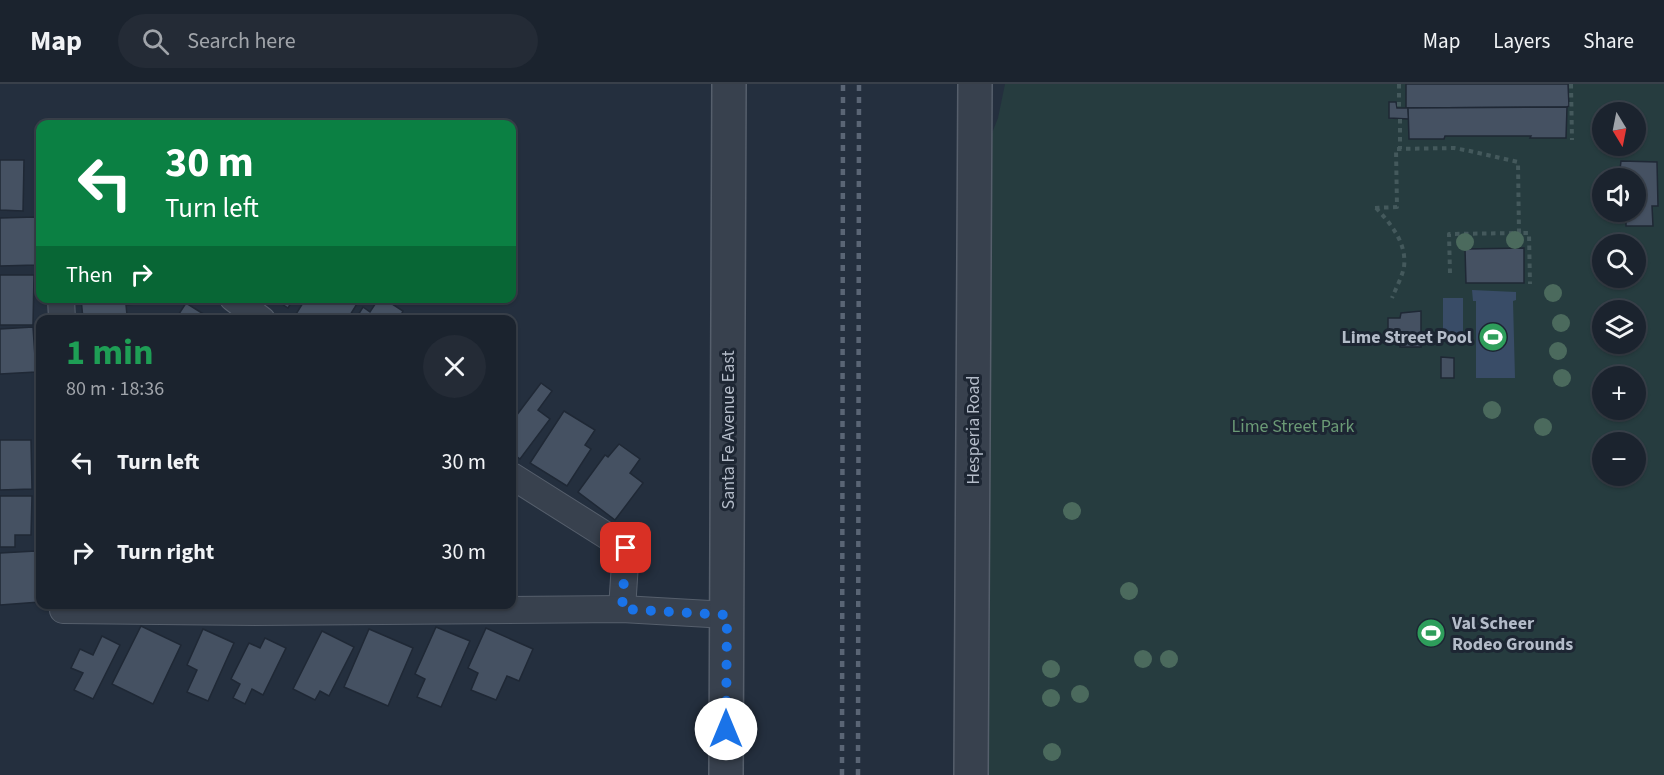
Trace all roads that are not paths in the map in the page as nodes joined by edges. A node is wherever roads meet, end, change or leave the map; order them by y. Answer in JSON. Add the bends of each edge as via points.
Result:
{"nodes":[{"id":1,"x":729,"y":84,"type":"edge"},
{"id":2,"x":975,"y":84,"type":"edge"},
{"id":3,"x":240,"y":303,"type":"edge"},
{"id":4,"x":255,"y":315,"type":"edge"},
{"id":5,"x":516,"y":479,"type":"edge"},
{"id":6,"x":63,"y":609,"type":"edge"},
{"id":7,"x":159,"y":609,"type":"edge"},
{"id":8,"x":516,"y":609,"type":"edge"},
{"id":9,"x":622,"y":609,"type":"junction"},
{"id":10,"x":727,"y":615,"type":"junction"},
{"id":11,"x":726,"y":775,"type":"edge"},
{"id":12,"x":970,"y":775,"type":"edge"}],
"edges":[{"from":1,"to":10,"type":"street","name":"Santa Fe Avenue East"},
{"from":2,"to":12,"type":"street","name":"Hesperia Road"},
{"from":3,"to":4,"type":"street"},
{"from":5,"to":9,"type":"street","via":[[626,548]]},
{"from":6,"to":7,"type":"street"},
{"from":8,"to":9,"type":"street"},
{"from":9,"to":10,"type":"street"},
{"from":10,"to":11,"type":"street","name":"Santa Fe Avenue East"}]}
